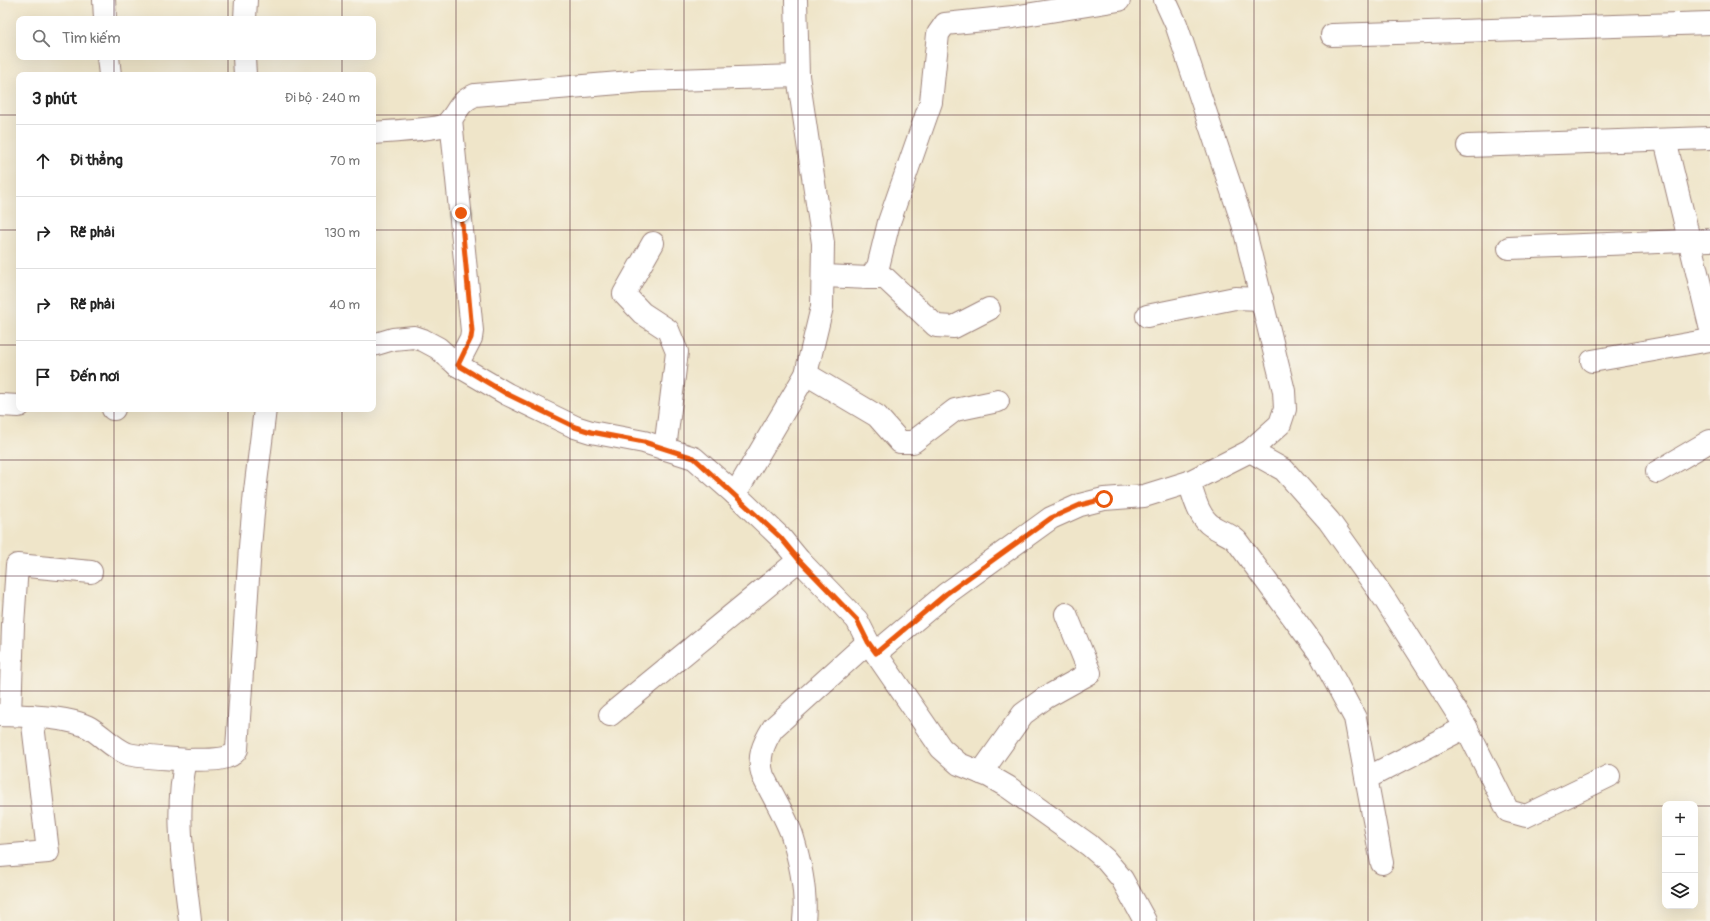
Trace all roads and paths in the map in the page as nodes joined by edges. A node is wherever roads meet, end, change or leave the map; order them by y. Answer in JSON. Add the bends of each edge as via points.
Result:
{"nodes":[{"id":1,"x":104,"y":0,"type":"edge"},
{"id":2,"x":246,"y":0,"type":"edge"},
{"id":3,"x":796,"y":0,"type":"edge"},
{"id":4,"x":1119,"y":0,"type":"edge"},
{"id":5,"x":1165,"y":0,"type":"edge"},
{"id":6,"x":105,"y":16,"type":"edge"},
{"id":7,"x":245,"y":16,"type":"edge"},
{"id":8,"x":1710,"y":23,"type":"edge"},
{"id":9,"x":1332,"y":35,"type":"dead end"},
{"id":10,"x":108,"y":60,"type":"edge"},
{"id":11,"x":244,"y":60,"type":"edge"},
{"id":12,"x":110,"y":72,"type":"edge"},
{"id":13,"x":245,"y":72,"type":"edge"},
{"id":14,"x":798,"y":76,"type":"junction"},
{"id":15,"x":451,"y":119,"type":"junction"},
{"id":16,"x":376,"y":133,"type":"edge"},
{"id":17,"x":1710,"y":138,"type":"edge"},
{"id":18,"x":1665,"y":140,"type":"junction"},
{"id":19,"x":1468,"y":146,"type":"dead end"},
{"id":20,"x":1700,"y":240,"type":"edge"},
{"id":21,"x":653,"y":243,"type":"dead end"},
{"id":22,"x":1509,"y":248,"type":"dead end"},
{"id":23,"x":824,"y":276,"type":"junction"},
{"id":24,"x":869,"y":278,"type":"junction"},
{"id":25,"x":1262,"y":299,"type":"junction"},
{"id":26,"x":989,"y":309,"type":"dead end"},
{"id":27,"x":1147,"y":316,"type":"dead end"},
{"id":28,"x":1710,"y":326,"type":"edge"},
{"id":29,"x":1710,"y":340,"type":"edge"},
{"id":30,"x":376,"y":344,"type":"edge"},
{"id":31,"x":1592,"y":361,"type":"dead end"},
{"id":32,"x":458,"y":365,"type":"junction"},
{"id":33,"x":806,"y":374,"type":"junction"},
{"id":34,"x":998,"y":401,"type":"dead end"},
{"id":35,"x":0,"y":405,"type":"edge"},
{"id":36,"x":16,"y":406,"type":"edge"},
{"id":37,"x":265,"y":412,"type":"edge"},
{"id":38,"x":1710,"y":442,"type":"edge"},
{"id":39,"x":666,"y":449,"type":"junction"},
{"id":40,"x":1250,"y":451,"type":"junction"},
{"id":41,"x":1657,"y":472,"type":"dead end"},
{"id":42,"x":1189,"y":482,"type":"junction"},
{"id":43,"x":735,"y":494,"type":"junction"},
{"id":44,"x":799,"y":560,"type":"junction"},
{"id":45,"x":91,"y":572,"type":"dead end"},
{"id":46,"x":1066,"y":614,"type":"dead end"},
{"id":47,"x":872,"y":648,"type":"junction"},
{"id":48,"x":5,"y":715,"type":"edge"},
{"id":49,"x":610,"y":715,"type":"dead end"},
{"id":50,"x":32,"y":716,"type":"junction"},
{"id":51,"x":1466,"y":727,"type":"junction"},
{"id":52,"x":186,"y":760,"type":"junction"},
{"id":53,"x":981,"y":773,"type":"junction"},
{"id":54,"x":1609,"y":776,"type":"dead end"},
{"id":55,"x":1367,"y":778,"type":"junction"},
{"id":56,"x":0,"y":856,"type":"edge"},
{"id":57,"x":1382,"y":863,"type":"dead end"},
{"id":58,"x":190,"y":921,"type":"edge"},
{"id":59,"x":804,"y":921,"type":"edge"},
{"id":60,"x":1146,"y":921,"type":"edge"}],
"edges":[{"from":1,"to":6,"type":"street"},
{"from":2,"to":7,"type":"street"},
{"from":3,"to":14,"type":"street"},
{"from":4,"to":24,"type":"street","via":[[1013,17],[945,24],[938,34],[931,102],[889,222],[878,267]]},
{"from":5,"to":25,"type":"street","via":[[1176,24],[1221,156],[1243,224]]},
{"from":8,"to":9,"type":"street"},
{"from":10,"to":12,"type":"street"},
{"from":11,"to":13,"type":"street"},
{"from":14,"to":15,"type":"street","via":[[643,81],[476,95],[467,98]]},
{"from":14,"to":23,"type":"street","via":[[823,243]]},
{"from":15,"to":16,"type":"street","via":[[440,127]]},
{"from":15,"to":32,"type":"street","via":[[472,331]]},
{"from":17,"to":18,"type":"street"},
{"from":18,"to":19,"type":"street"},
{"from":18,"to":20,"type":"street"},
{"from":20,"to":22,"type":"street"},
{"from":20,"to":28,"type":"street"},
{"from":21,"to":39,"type":"street","via":[[624,294],[642,313],[668,330],[677,352]]},
{"from":23,"to":24,"type":"street"},
{"from":23,"to":33,"type":"street","via":[[822,307]]},
{"from":24,"to":26,"type":"street","via":[[885,278],[936,326],[954,327]]},
{"from":25,"to":27,"type":"street","via":[[1235,298]]},
{"from":25,"to":40,"type":"street","via":[[1284,391],[1285,409],[1280,424]]},
{"from":29,"to":31,"type":"street"},
{"from":30,"to":32,"type":"street","via":[[414,336],[432,345]]},
{"from":32,"to":39,"type":"street","via":[[507,394],[575,427]]},
{"from":33,"to":34,"type":"street","via":[[877,416],[900,442],[913,442],[954,410]]},
{"from":33,"to":43,"type":"street"},
{"from":35,"to":36,"type":"street"},
{"from":37,"to":52,"type":"street","via":[[250,547],[238,749],[233,755],[219,759]]},
{"from":38,"to":41,"type":"street"},
{"from":39,"to":43,"type":"street","via":[[694,458]]},
{"from":40,"to":42,"type":"street"},
{"from":40,"to":51,"type":"street","via":[[1284,470],[1329,521],[1384,598]]},
{"from":42,"to":47,"type":"street","via":[[1144,496],[1086,503],[1051,518]]},
{"from":42,"to":55,"type":"street","via":[[1206,520],[1236,540],[1321,655],[1355,718]]},
{"from":43,"to":44,"type":"street","via":[[780,537]]},
{"from":44,"to":47,"type":"street","via":[[857,620]]},
{"from":44,"to":49,"type":"street"},
{"from":45,"to":48,"type":"street","via":[[17,565]]},
{"from":46,"to":53,"type":"street","via":[[1090,673],[1045,698],[1023,714]]},
{"from":47,"to":53,"type":"street","via":[[941,748],[959,764]]},
{"from":47,"to":59,"type":"street","via":[[773,728],[760,757],[763,776],[791,834],[797,855],[803,886]]},
{"from":48,"to":50,"type":"street"},
{"from":50,"to":52,"type":"street","via":[[78,723],[90,728],[128,754]]},
{"from":50,"to":56,"type":"street","via":[[48,852]]},
{"from":51,"to":54,"type":"street","via":[[1508,811],[1526,816]]},
{"from":51,"to":55,"type":"street"},
{"from":52,"to":58,"type":"street","via":[[180,819]]},
{"from":53,"to":60,"type":"street","via":[[1008,787],[1058,821],[1105,859],[1122,879]]},
{"from":55,"to":57,"type":"street"}]}
